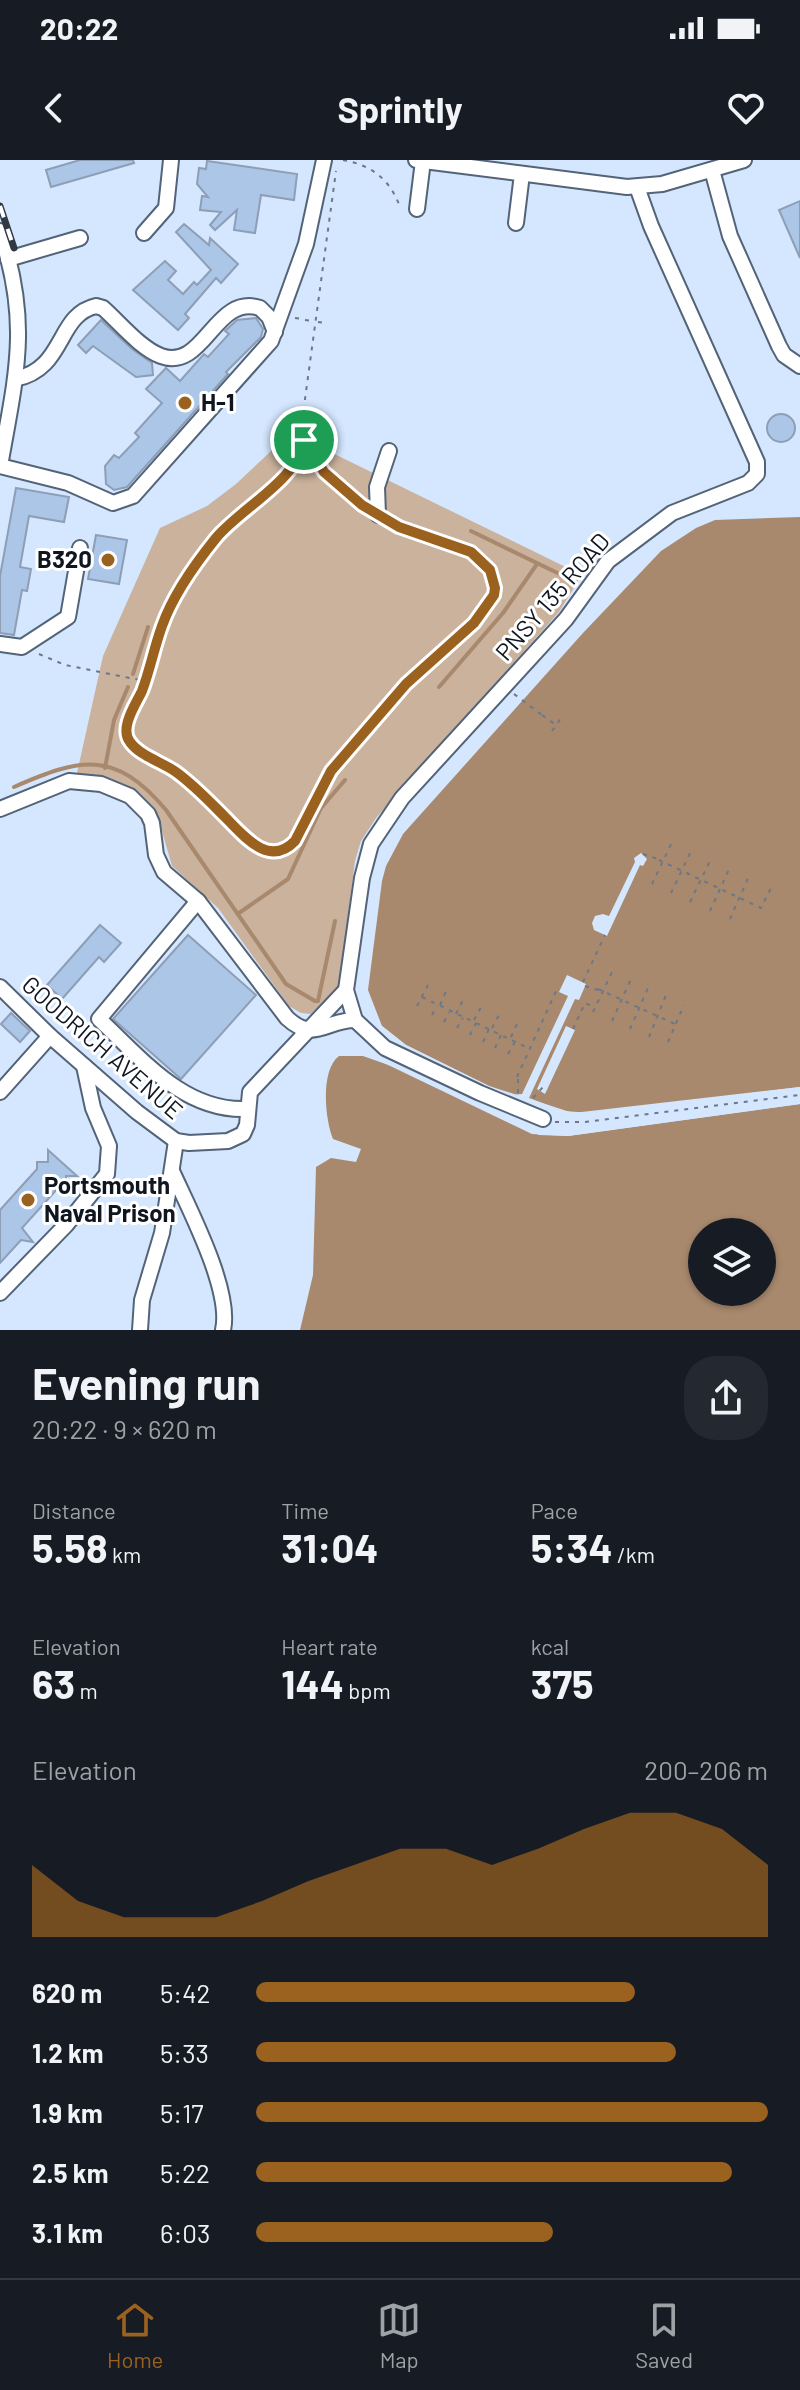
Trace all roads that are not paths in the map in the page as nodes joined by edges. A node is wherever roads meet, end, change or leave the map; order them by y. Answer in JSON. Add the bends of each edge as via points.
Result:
{"nodes":[{"id":1,"x":171,"y":160,"type":"edge"},
{"id":2,"x":416,"y":160,"type":"edge"},
{"id":3,"x":744,"y":160,"type":"edge"},
{"id":4,"x":423,"y":161,"type":"edge"},
{"id":5,"x":326,"y":163,"type":"edge"},
{"id":6,"x":712,"y":170,"type":"junction"},
{"id":7,"x":522,"y":174,"type":"junction"},
{"id":8,"x":637,"y":187,"type":"junction"},
{"id":9,"x":417,"y":209,"type":"dead end"},
{"id":10,"x":516,"y":223,"type":"dead end"},
{"id":11,"x":0,"y":231,"type":"edge"},
{"id":12,"x":144,"y":233,"type":"dead end"},
{"id":13,"x":80,"y":238,"type":"dead end"},
{"id":14,"x":6,"y":264,"type":"edge"},
{"id":15,"x":275,"y":332,"type":"junction"},
{"id":16,"x":800,"y":366,"type":"edge"},
{"id":17,"x":15,"y":379,"type":"junction"},
{"id":18,"x":389,"y":451,"type":"dead end"},
{"id":19,"x":0,"y":466,"type":"edge"},
{"id":20,"x":378,"y":515,"type":"road end"},
{"id":21,"x":80,"y":548,"type":"dead end"},
{"id":22,"x":0,"y":644,"type":"edge"},
{"id":23,"x":0,"y":809,"type":"edge"},
{"id":24,"x":198,"y":901,"type":"junction"},
{"id":25,"x":0,"y":987,"type":"edge"},
{"id":26,"x":346,"y":990,"type":"junction"},
{"id":27,"x":355,"y":1020,"type":"junction"},
{"id":28,"x":309,"y":1031,"type":"junction"},
{"id":29,"x":50,"y":1036,"type":"junction"},
{"id":30,"x":84,"y":1066,"type":"junction"},
{"id":31,"x":0,"y":1092,"type":"edge"},
{"id":32,"x":247,"y":1109,"type":"junction"},
{"id":33,"x":543,"y":1119,"type":"road end"},
{"id":34,"x":176,"y":1141,"type":"junction"},
{"id":35,"x":172,"y":1171,"type":"junction"},
{"id":36,"x":0,"y":1293,"type":"edge"},
{"id":37,"x":140,"y":1330,"type":"edge"},
{"id":38,"x":223,"y":1330,"type":"edge"}],
"edges":[{"from":1,"to":12,"type":"street","via":[[166,208]]},
{"from":2,"to":4,"type":"street"},
{"from":3,"to":6,"type":"street"},
{"from":4,"to":7,"type":"street"},
{"from":4,"to":9,"type":"street"},
{"from":5,"to":15,"type":"street","via":[[306,244]]},
{"from":6,"to":8,"type":"street"},
{"from":6,"to":16,"type":"street","via":[[730,236],[779,346]]},
{"from":7,"to":8,"type":"street"},
{"from":7,"to":10,"type":"street"},
{"from":8,"to":26,"type":"street","name":"PNSY 135 ROAD","via":[[757,462],[757,474],[748,483],[672,513],[608,561],[566,619],[402,798],[371,844]]},
{"from":11,"to":14,"type":"street"},
{"from":13,"to":14,"type":"street"},
{"from":14,"to":17,"type":"street","via":[[20,325]]},
{"from":15,"to":17,"type":"street","via":[[260,308],[239,307],[187,354],[170,358],[154,352],[103,308],[90,307],[75,318],[44,366]]},
{"from":15,"to":19,"type":"street","via":[[269,345],[127,500],[113,503],[68,483]]},
{"from":17,"to":19,"type":"street"},
{"from":18,"to":20,"type":"street","via":[[377,487]]},
{"from":21,"to":22,"type":"street","via":[[68,617],[22,647]]},
{"from":23,"to":24,"type":"street","via":[[69,781],[121,791],[148,814],[164,872]]},
{"from":24,"to":28,"type":"street","via":[[287,1018]]},
{"from":24,"to":32,"type":"street","via":[[99,1019],[171,1086],[227,1110]]},
{"from":25,"to":29,"type":"street","name":"GOODRICH AVENUE"},
{"from":26,"to":27,"type":"street"},
{"from":26,"to":28,"type":"street"},
{"from":27,"to":28,"type":"street"},
{"from":27,"to":33,"type":"street","via":[[403,1057]]},
{"from":28,"to":32,"type":"street","via":[[256,1084]]},
{"from":29,"to":30,"type":"street","name":"GOODRICH AVENUE"},
{"from":29,"to":31,"type":"street"},
{"from":30,"to":34,"type":"street","name":"GOODRICH AVENUE"},
{"from":30,"to":36,"type":"street","via":[[109,1146],[107,1174]]},
{"from":32,"to":34,"type":"street","via":[[246,1131],[235,1140]]},
{"from":34,"to":35,"type":"street"},
{"from":35,"to":37,"type":"street"},
{"from":35,"to":38,"type":"street","via":[[211,1263],[222,1300]]}]}
